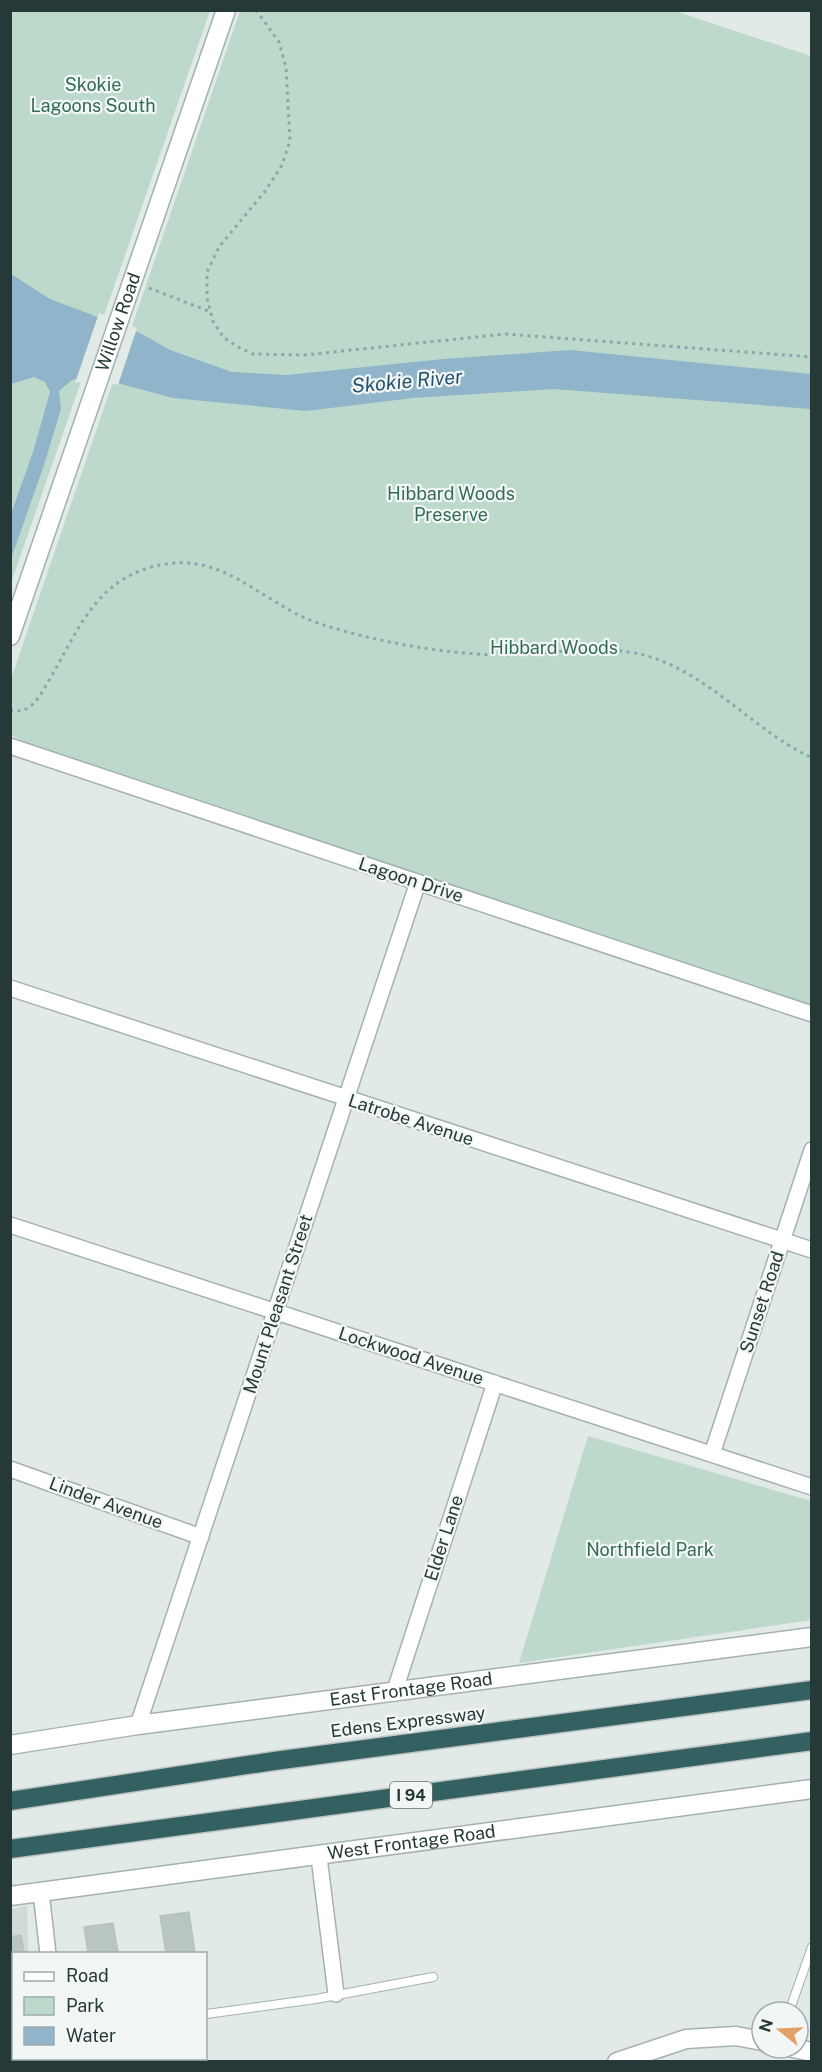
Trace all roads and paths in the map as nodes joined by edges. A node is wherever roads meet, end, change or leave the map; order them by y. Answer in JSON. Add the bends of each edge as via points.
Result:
{"nodes":[{"id":1,"x":226,"y":10,"type":"edge"},
{"id":2,"x":256,"y":10,"type":"edge"},
{"id":3,"x":149,"y":288,"type":"dead end"},
{"id":4,"x":210,"y":312,"type":"junction"},
{"id":5,"x":812,"y":357,"type":"edge"},
{"id":6,"x":10,"y":636,"type":"edge"},
{"id":7,"x":10,"y":710,"type":"edge"},
{"id":8,"x":10,"y":746,"type":"edge"},
{"id":9,"x":812,"y":758,"type":"edge"},
{"id":10,"x":418,"y":882,"type":"junction"},
{"id":11,"x":10,"y":988,"type":"edge"},
{"id":12,"x":812,"y":1014,"type":"edge"},
{"id":13,"x":346,"y":1098,"type":"junction"},
{"id":14,"x":812,"y":1150,"type":"edge"},
{"id":15,"x":10,"y":1225,"type":"edge"},
{"id":16,"x":782,"y":1241,"type":"junction"},
{"id":17,"x":812,"y":1250,"type":"edge"},
{"id":18,"x":275,"y":1312,"type":"junction"},
{"id":19,"x":495,"y":1383,"type":"junction"},
{"id":20,"x":712,"y":1454,"type":"junction"},
{"id":21,"x":10,"y":1469,"type":"edge"},
{"id":22,"x":812,"y":1487,"type":"edge"},
{"id":23,"x":201,"y":1537,"type":"junction"},
{"id":24,"x":812,"y":1637,"type":"edge"},
{"id":25,"x":812,"y":1690,"type":"edge"},
{"id":26,"x":394,"y":1693,"type":"junction"},
{"id":27,"x":138,"y":1725,"type":"junction"},
{"id":28,"x":812,"y":1741,"type":"edge"},
{"id":29,"x":10,"y":1745,"type":"edge"},
{"id":30,"x":10,"y":1789,"type":"edge"},
{"id":31,"x":812,"y":1789,"type":"edge"},
{"id":32,"x":76,"y":1792,"type":"junction"},
{"id":33,"x":10,"y":1800,"type":"edge"},
{"id":34,"x":10,"y":1849,"type":"edge"},
{"id":35,"x":319,"y":1857,"type":"junction"},
{"id":36,"x":41,"y":1892,"type":"junction"},
{"id":37,"x":10,"y":1896,"type":"edge"},
{"id":38,"x":812,"y":1947,"type":"edge"},
{"id":39,"x":48,"y":1952,"type":"edge"},
{"id":40,"x":433,"y":1977,"type":"dead end"},
{"id":41,"x":336,"y":1994,"type":"junction"},
{"id":42,"x":793,"y":2000,"type":"edge"},
{"id":43,"x":207,"y":2014,"type":"edge"},
{"id":44,"x":750,"y":2039,"type":"edge"},
{"id":45,"x":617,"y":2061,"type":"edge"}],
"edges":[{"from":1,"to":6,"type":"street","name":"Willow Road"},
{"from":2,"to":4,"type":"path","via":[[279,42],[286,67],[290,141],[282,165],[219,247],[207,272]]},
{"from":3,"to":4,"type":"path"},
{"from":4,"to":5,"type":"path","via":[[223,337],[253,354],[272,356],[304,356],[505,334]]},
{"from":7,"to":9,"type":"path","via":[[22,711],[38,699],[101,595],[116,583],[147,569],[188,563],[229,573],[309,620],[386,640],[495,655],[616,651],[650,657],[700,681]]},
{"from":8,"to":10,"type":"street","name":"Lagoon Drive"},
{"from":10,"to":12,"type":"street","name":"Lagoon Drive"},
{"from":10,"to":13,"type":"street","name":"Mount Pleasant Street"},
{"from":11,"to":13,"type":"street","name":"Latrobe Avenue"},
{"from":13,"to":16,"type":"street","name":"Latrobe Avenue"},
{"from":13,"to":18,"type":"street","name":"Mount Pleasant Street"},
{"from":14,"to":16,"type":"street","name":"Sunset Road"},
{"from":15,"to":18,"type":"street","name":"Lockwood Avenue"},
{"from":16,"to":17,"type":"street","name":"Latrobe Avenue"},
{"from":16,"to":20,"type":"street","name":"Sunset Road"},
{"from":18,"to":19,"type":"street","name":"Lockwood Avenue"},
{"from":18,"to":23,"type":"street","name":"Mount Pleasant Street"},
{"from":19,"to":20,"type":"street","name":"Lockwood Avenue"},
{"from":19,"to":26,"type":"street","name":"Elder Lane"},
{"from":20,"to":22,"type":"street","name":"Lockwood Avenue"},
{"from":21,"to":23,"type":"street","name":"Linder Avenue"},
{"from":23,"to":27,"type":"street","name":"Mount Pleasant Street"},
{"from":24,"to":26,"type":"street","name":"East Frontage Road"},
{"from":25,"to":32,"type":"highway","name":"Edens Expressway","via":[[274,1761]]},
{"from":26,"to":27,"type":"street","name":"East Frontage Road"},
{"from":27,"to":29,"type":"street","name":"East Frontage Road"},
{"from":28,"to":34,"type":"highway","number":"I 94"},
{"from":30,"to":32,"type":"highway"},
{"from":31,"to":35,"type":"street","name":"West Frontage Road"},
{"from":32,"to":33,"type":"highway","name":"Edens Expressway"},
{"from":35,"to":36,"type":"street","name":"West Frontage Road"},
{"from":35,"to":41,"type":"street"},
{"from":36,"to":37,"type":"street","name":"West Frontage Road"},
{"from":36,"to":39,"type":"street"},
{"from":38,"to":42,"type":"lane"},
{"from":40,"to":41,"type":"lane"},
{"from":41,"to":43,"type":"lane"},
{"from":44,"to":45,"type":"street","via":[[686,2039]]}]}
